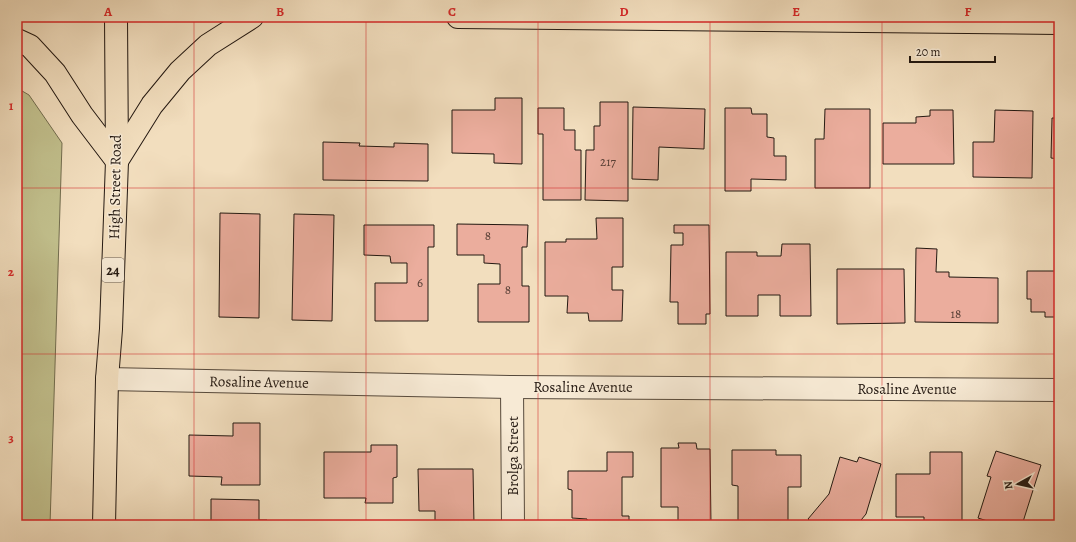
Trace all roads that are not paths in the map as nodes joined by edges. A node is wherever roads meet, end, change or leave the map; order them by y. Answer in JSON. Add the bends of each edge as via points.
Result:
{"nodes":[{"id":1,"x":116,"y":17,"type":"edge"},
{"id":2,"x":252,"y":17,"type":"edge"},
{"id":3,"x":458,"y":17,"type":"edge"},
{"id":4,"x":585,"y":18,"type":"edge"},
{"id":5,"x":1049,"y":21,"type":"edge"},
{"id":6,"x":17,"y":40,"type":"edge"},
{"id":7,"x":117,"y":161,"type":"junction"},
{"id":8,"x":107,"y":380,"type":"junction"},
{"id":9,"x":512,"y":387,"type":"junction"},
{"id":10,"x":1059,"y":390,"type":"edge"},
{"id":11,"x":104,"y":525,"type":"edge"},
{"id":12,"x":513,"y":525,"type":"edge"}],
"edges":[{"from":1,"to":7,"type":"main road","name":"High Street Road","number":"24"},
{"from":2,"to":7,"type":"main road","via":[[208,45],[180,71],[152,105]]},
{"from":3,"to":4,"type":"main road"},
{"from":4,"to":5,"type":"main road"},
{"from":6,"to":7,"type":"main road","via":[[30,46],[55,73],[82,115]]},
{"from":7,"to":8,"type":"main road","name":"High Street Road","number":"24"},
{"from":8,"to":9,"type":"street","name":"Rosaline Avenue"},
{"from":8,"to":11,"type":"main road","name":"High Street Road","number":"24"},
{"from":9,"to":10,"type":"street","name":"Rosaline Avenue"},
{"from":9,"to":12,"type":"street","name":"Brolga Street"}]}
